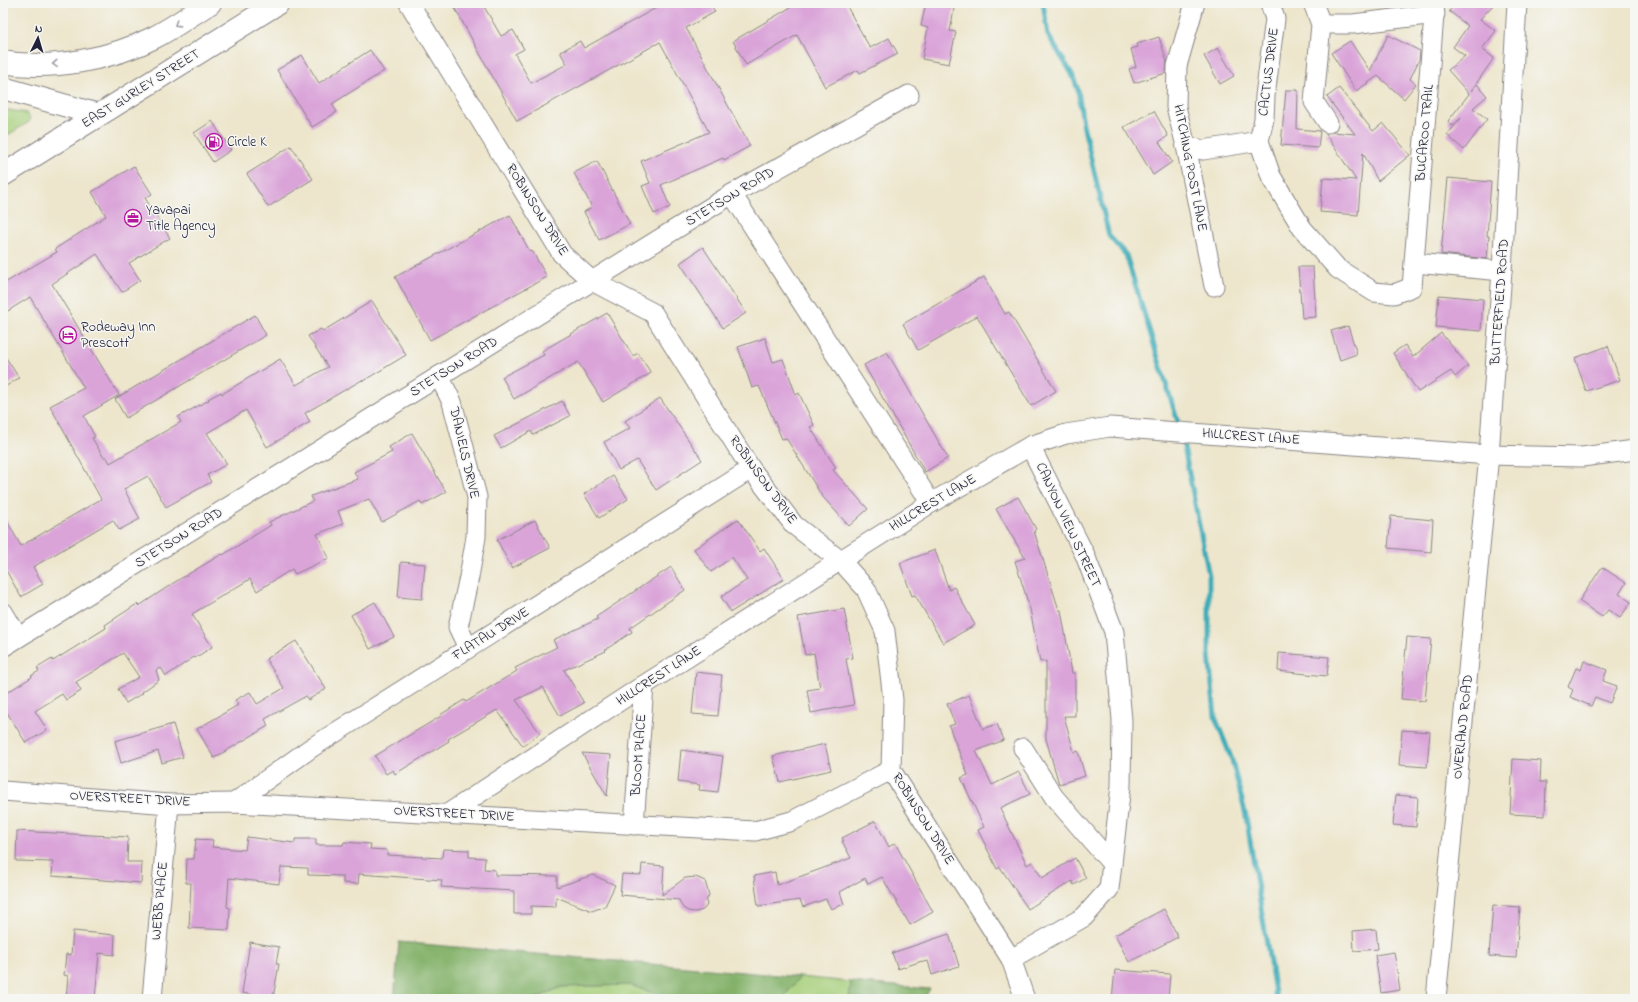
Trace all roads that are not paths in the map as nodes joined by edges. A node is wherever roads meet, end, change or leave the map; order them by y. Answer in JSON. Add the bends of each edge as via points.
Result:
{"nodes":[{"id":1,"x":210,"y":3,"type":"edge"},
{"id":2,"x":278,"y":3,"type":"edge"},
{"id":3,"x":409,"y":3,"type":"edge"},
{"id":4,"x":1195,"y":3,"type":"edge"},
{"id":5,"x":1270,"y":3,"type":"edge"},
{"id":6,"x":1313,"y":3,"type":"edge"},
{"id":7,"x":1517,"y":3,"type":"edge"},
{"id":8,"x":1435,"y":8,"type":"edge"},
{"id":9,"x":1321,"y":24,"type":"junction"},
{"id":10,"x":3,"y":62,"type":"edge"},
{"id":11,"x":3,"y":88,"type":"edge"},
{"id":12,"x":909,"y":95,"type":"dead end"},
{"id":13,"x":99,"y":115,"type":"junction"},
{"id":14,"x":1328,"y":123,"type":"dead end"},
{"id":15,"x":1259,"y":141,"type":"junction"},
{"id":16,"x":1186,"y":146,"type":"junction"},
{"id":17,"x":3,"y":176,"type":"edge"},
{"id":18,"x":732,"y":194,"type":"junction"},
{"id":19,"x":1415,"y":263,"type":"junction"},
{"id":20,"x":1502,"y":271,"type":"junction"},
{"id":21,"x":592,"y":281,"type":"junction"},
{"id":22,"x":1214,"y":286,"type":"dead end"},
{"id":23,"x":439,"y":376,"type":"junction"},
{"id":24,"x":1030,"y":446,"type":"junction"},
{"id":25,"x":1635,"y":450,"type":"edge"},
{"id":26,"x":1489,"y":454,"type":"junction"},
{"id":27,"x":751,"y":469,"type":"junction"},
{"id":28,"x":931,"y":503,"type":"junction"},
{"id":29,"x":841,"y":561,"type":"junction"},
{"id":30,"x":3,"y":612,"type":"edge"},
{"id":31,"x":11,"y":642,"type":"edge"},
{"id":32,"x":468,"y":648,"type":"junction"},
{"id":33,"x":644,"y":685,"type":"junction"},
{"id":34,"x":1023,"y":748,"type":"dead end"},
{"id":35,"x":891,"y":770,"type":"junction"},
{"id":36,"x":3,"y":791,"type":"edge"},
{"id":37,"x":234,"y":803,"type":"junction"},
{"id":38,"x":169,"y":804,"type":"junction"},
{"id":39,"x":449,"y":813,"type":"junction"},
{"id":40,"x":634,"y":825,"type":"junction"},
{"id":41,"x":1112,"y":864,"type":"junction"},
{"id":42,"x":1011,"y":958,"type":"junction"},
{"id":43,"x":152,"y":999,"type":"edge"},
{"id":44,"x":1025,"y":999,"type":"edge"},
{"id":45,"x":1436,"y":999,"type":"edge"}],
"edges":[{"from":1,"to":10,"type":"main road","one_way":true,"via":[[155,37],[106,56],[57,65]]},
{"from":2,"to":13,"type":"main road","name":"EAST GURLEY STREET"},
{"from":3,"to":21,"type":"street","name":"ROBINSON DRIVE","via":[[562,254]]},
{"from":4,"to":16,"type":"street","name":"HITCHING POST LANE","via":[[1177,66],[1176,107]]},
{"from":5,"to":15,"type":"street","name":"CACTUS DRIVE","via":[[1275,19],[1264,119]]},
{"from":6,"to":9,"type":"street"},
{"from":7,"to":20,"type":"street","name":"BUTTERFIELD ROAD"},
{"from":8,"to":9,"type":"street","via":[[1353,24]]},
{"from":8,"to":19,"type":"street","name":"BUCAROO TRAIL"},
{"from":9,"to":14,"type":"street","via":[[1314,102]]},
{"from":11,"to":13,"type":"main road"},
{"from":12,"to":18,"type":"street","name":"STETSON ROAD"},
{"from":13,"to":17,"type":"main road","name":"EAST GURLEY STREET"},
{"from":15,"to":16,"type":"street","via":[[1203,150]]},
{"from":15,"to":19,"type":"street","name":"BUCAROO TRAIL","via":[[1271,176],[1302,228],[1338,269],[1374,292],[1394,294],[1412,287]]},
{"from":16,"to":22,"type":"street","name":"HITCHING POST LANE"},
{"from":18,"to":21,"type":"street","name":"STETSON ROAD"},
{"from":18,"to":28,"type":"street"},
{"from":19,"to":20,"type":"street"},
{"from":20,"to":26,"type":"street","name":"BUTTERFIELD ROAD"},
{"from":21,"to":23,"type":"street","name":"STETSON ROAD"},
{"from":21,"to":27,"type":"street","name":"ROBINSON DRIVE","via":[[653,312]]},
{"from":23,"to":31,"type":"street","name":"STETSON ROAD"},
{"from":23,"to":32,"type":"street","name":"DANIELS DRIVE","via":[[452,402],[477,497],[476,537],[458,627]]},
{"from":24,"to":26,"type":"street","name":"HILLCREST LANE","via":[[1066,434],[1110,427]]},
{"from":24,"to":28,"type":"street","name":"HILLCREST LANE"},
{"from":24,"to":41,"type":"street","name":"CANYON VIEW STREET","via":[[1085,555],[1114,632],[1122,720],[1121,786]]},
{"from":25,"to":26,"type":"street","via":[[1582,457]]},
{"from":26,"to":45,"type":"street","name":"OVERLAND ROAD"},
{"from":27,"to":29,"type":"street","name":"ROBINSON DRIVE","via":[[794,525]]},
{"from":27,"to":32,"type":"street","name":"FLATAU DRIVE"},
{"from":28,"to":29,"type":"street","name":"HILLCREST LANE"},
{"from":29,"to":33,"type":"street","name":"HILLCREST LANE"},
{"from":29,"to":35,"type":"street","name":"ROBINSON DRIVE","via":[[866,589],[885,631],[893,700]]},
{"from":30,"to":31,"type":"street"},
{"from":32,"to":37,"type":"street","name":"FLATAU DRIVE","via":[[311,748]]},
{"from":33,"to":39,"type":"street","name":"HILLCREST LANE"},
{"from":33,"to":40,"type":"street","name":"BLOOM PLACE"},
{"from":34,"to":41,"type":"street","via":[[1054,797]]},
{"from":35,"to":40,"type":"street","name":"OVERSTREET DRIVE","via":[[792,821],[755,831]]},
{"from":35,"to":42,"type":"street","name":"ROBINSON DRIVE"},
{"from":36,"to":38,"type":"street","name":"OVERSTREET DRIVE"},
{"from":37,"to":38,"type":"street","name":"OVERSTREET DRIVE"},
{"from":37,"to":39,"type":"street","name":"OVERSTREET DRIVE"},
{"from":38,"to":43,"type":"street","name":"WEBB PLACE"},
{"from":39,"to":40,"type":"street","name":"OVERSTREET DRIVE"},
{"from":41,"to":42,"type":"street","name":"CANYON VIEW STREET","via":[[1109,889],[1084,917]]},
{"from":42,"to":44,"type":"street","name":"ROBINSON DRIVE"}]}
